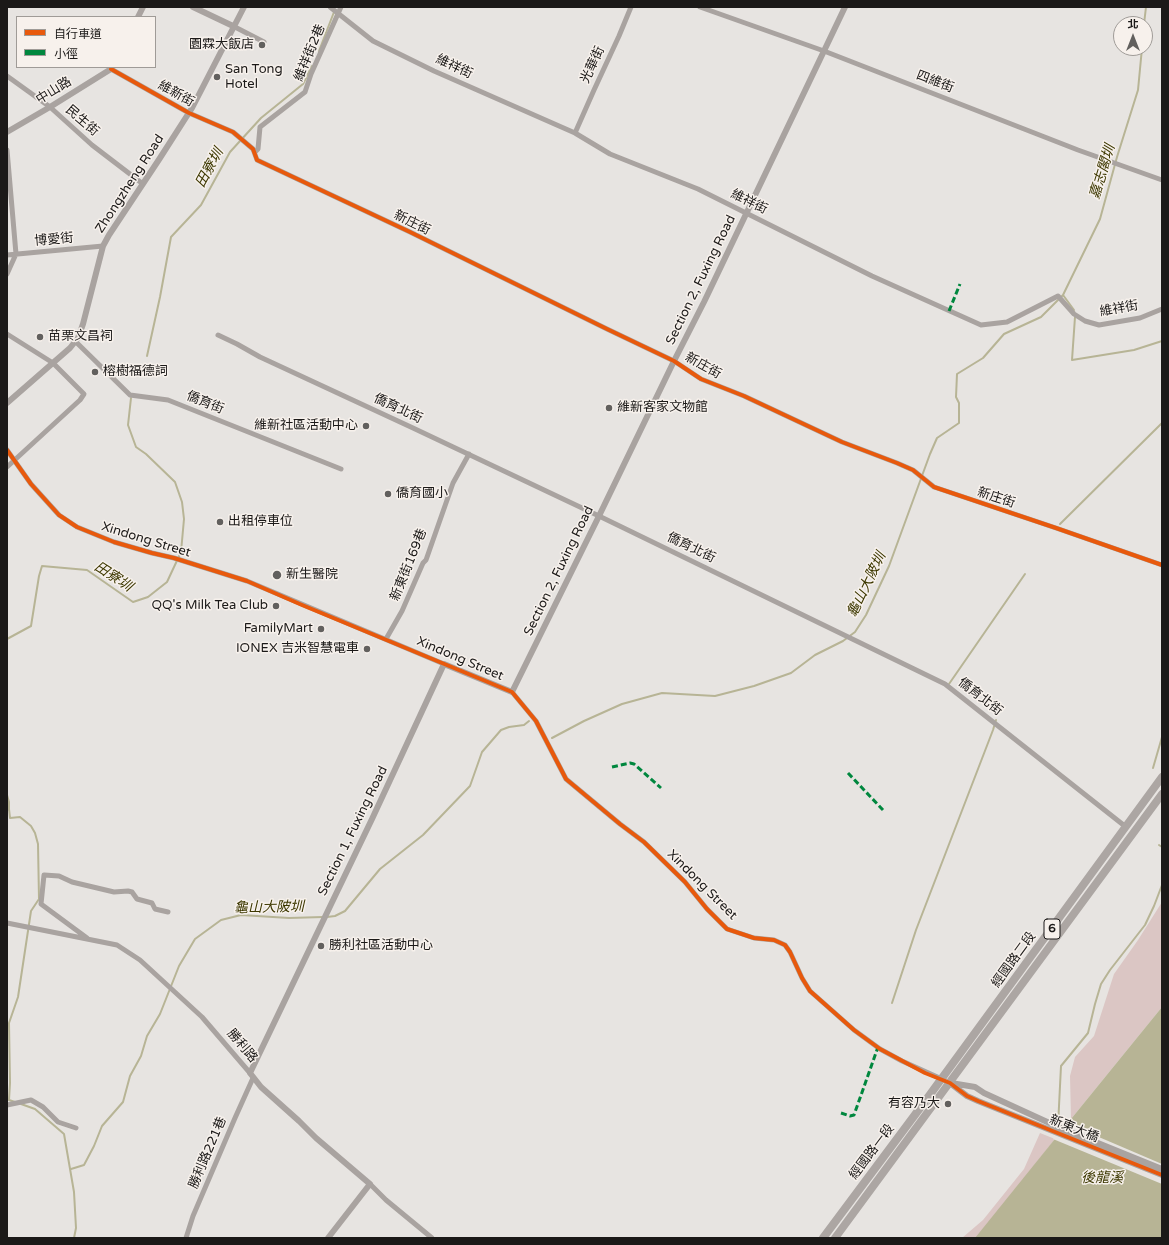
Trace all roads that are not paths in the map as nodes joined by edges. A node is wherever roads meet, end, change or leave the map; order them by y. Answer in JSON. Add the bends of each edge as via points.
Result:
{"nodes":[{"id":1,"x":143,"y":7,"type":"edge"},
{"id":2,"x":193,"y":7,"type":"edge"},
{"id":3,"x":244,"y":7,"type":"edge"},
{"id":4,"x":330,"y":7,"type":"edge"},
{"id":5,"x":631,"y":7,"type":"edge"},
{"id":6,"x":700,"y":7,"type":"edge"},
{"id":7,"x":845,"y":7,"type":"edge"},
{"id":8,"x":340,"y":10,"type":"edge"},
{"id":9,"x":138,"y":16,"type":"edge"},
{"id":10,"x":233,"y":26,"type":"junction"},
{"id":11,"x":264,"y":42,"type":"dead end"},
{"id":12,"x":824,"y":51,"type":"junction"},
{"id":13,"x":111,"y":68,"type":"edge"},
{"id":14,"x":7,"y":76,"type":"edge"},
{"id":15,"x":50,"y":107,"type":"junction"},
{"id":16,"x":188,"y":113,"type":"junction"},
{"id":17,"x":7,"y":132,"type":"edge"},
{"id":18,"x":576,"y":133,"type":"junction"},
{"id":19,"x":7,"y":150,"type":"edge"},
{"id":20,"x":254,"y":150,"type":"junction"},
{"id":21,"x":1162,"y":180,"type":"edge"},
{"id":22,"x":143,"y":184,"type":"junction"},
{"id":23,"x":746,"y":212,"type":"junction"},
{"id":24,"x":104,"y":246,"type":"junction"},
{"id":25,"x":16,"y":254,"type":"junction"},
{"id":26,"x":7,"y":255,"type":"edge"},
{"id":27,"x":7,"y":274,"type":"edge"},
{"id":28,"x":1162,"y":309,"type":"edge"},
{"id":29,"x":7,"y":334,"type":"edge"},
{"id":30,"x":218,"y":335,"type":"dead end"},
{"id":31,"x":76,"y":342,"type":"junction"},
{"id":32,"x":674,"y":361,"type":"junction"},
{"id":33,"x":53,"y":363,"type":"junction"},
{"id":34,"x":7,"y":403,"type":"edge"},
{"id":35,"x":7,"y":450,"type":"edge"},
{"id":36,"x":468,"y":454,"type":"junction"},
{"id":37,"x":14,"y":460,"type":"junction"},
{"id":38,"x":7,"y":467,"type":"edge"},
{"id":39,"x":341,"y":469,"type":"dead end"},
{"id":40,"x":599,"y":516,"type":"junction"},
{"id":41,"x":1162,"y":565,"type":"edge"},
{"id":42,"x":386,"y":639,"type":"junction"},
{"id":43,"x":444,"y":664,"type":"junction"},
{"id":44,"x":512,"y":692,"type":"junction"},
{"id":45,"x":1162,"y":777,"type":"edge"},
{"id":46,"x":1162,"y":794,"type":"edge"},
{"id":47,"x":1126,"y":827,"type":"junction"},
{"id":48,"x":168,"y":912,"type":"dead end"},
{"id":49,"x":7,"y":923,"type":"edge"},
{"id":50,"x":88,"y":939,"type":"junction"},
{"id":51,"x":252,"y":1076,"type":"junction"},
{"id":52,"x":940,"y":1079,"type":"junction"},
{"id":53,"x":950,"y":1083,"type":"junction"},
{"id":54,"x":7,"y":1105,"type":"edge"},
{"id":55,"x":76,"y":1128,"type":"dead end"},
{"id":56,"x":1162,"y":1169,"type":"edge"},
{"id":57,"x":1162,"y":1175,"type":"edge"},
{"id":58,"x":370,"y":1184,"type":"junction"},
{"id":59,"x":186,"y":1238,"type":"edge"},
{"id":60,"x":328,"y":1238,"type":"edge"},
{"id":61,"x":432,"y":1238,"type":"edge"},
{"id":62,"x":823,"y":1238,"type":"edge"},
{"id":63,"x":835,"y":1238,"type":"edge"}],
"edges":[{"from":1,"to":9,"type":"street"},
{"from":2,"to":10,"type":"street"},
{"from":3,"to":10,"type":"street","name":"Zhongzheng Road"},
{"from":4,"to":8,"type":"street","name":"維祥街"},
{"from":5,"to":18,"type":"street","name":"光華街"},
{"from":6,"to":12,"type":"street","name":"四維街"},
{"from":7,"to":12,"type":"street","name":"Section 2, Fuxing Road"},
{"from":8,"to":18,"type":"street","name":"維祥街","via":[[358,30],[373,41]]},
{"from":8,"to":20,"type":"street","name":"維祥街2巷","via":[[305,92],[260,128],[258,149]]},
{"from":10,"to":11,"type":"street"},
{"from":10,"to":16,"type":"street","name":"Zhongzheng Road"},
{"from":12,"to":21,"type":"street","name":"四維街"},
{"from":12,"to":23,"type":"street","name":"Section 2, Fuxing Road"},
{"from":13,"to":15,"type":"street","name":"中山路"},
{"from":13,"to":16,"type":"street","name":"維新街"},
{"from":14,"to":15,"type":"street","name":"民生街"},
{"from":15,"to":17,"type":"street","name":"中山路"},
{"from":15,"to":22,"type":"street","name":"民生街","via":[[92,145]]},
{"from":16,"to":20,"type":"street","name":"維新街","via":[[233,132]]},
{"from":16,"to":22,"type":"street","name":"Zhongzheng Road"},
{"from":18,"to":23,"type":"street","name":"維祥街","via":[[610,154],[698,189]]},
{"from":19,"to":25,"type":"street"},
{"from":20,"to":32,"type":"street","name":"新庄街","via":[[257,160]]},
{"from":22,"to":24,"type":"street","name":"Zhongzheng Road","via":[[114,226]]},
{"from":23,"to":28,"type":"street","name":"維祥街","via":[[872,276],[981,325],[1007,322],[1058,296],[1074,314],[1099,325],[1140,318]]},
{"from":23,"to":32,"type":"street","name":"Section 2, Fuxing Road"},
{"from":24,"to":25,"type":"street","name":"博愛街"},
{"from":24,"to":31,"type":"street","name":"Zhongzheng Road"},
{"from":25,"to":26,"type":"street","name":"博愛街"},
{"from":25,"to":27,"type":"street"},
{"from":29,"to":33,"type":"street"},
{"from":30,"to":36,"type":"street","name":"僑育北街","via":[[260,358]]},
{"from":31,"to":33,"type":"street","name":"Zhongzheng Road"},
{"from":31,"to":39,"type":"street","name":"僑育街","via":[[130,395],[168,400]]},
{"from":32,"to":40,"type":"street","name":"Section 2, Fuxing Road"},
{"from":32,"to":41,"type":"street","name":"新庄街","via":[[701,379],[744,396],[842,442],[913,470],[934,487]]},
{"from":33,"to":34,"type":"street","name":"Zhongzheng Road"},
{"from":33,"to":37,"type":"street","via":[[84,394]]},
{"from":35,"to":37,"type":"street","name":"Xindong Street"},
{"from":36,"to":40,"type":"street","name":"僑育北街"},
{"from":36,"to":42,"type":"street","name":"新東街169巷","via":[[453,483],[426,560]]},
{"from":37,"to":38,"type":"street"},
{"from":37,"to":42,"type":"street","name":"Xindong Street","via":[[31,484],[60,515],[77,528],[114,542],[247,581]]},
{"from":40,"to":44,"type":"street","name":"Section 2, Fuxing Road"},
{"from":40,"to":47,"type":"street","name":"僑育北街","via":[[945,684]]},
{"from":42,"to":43,"type":"street","name":"Xindong Street"},
{"from":43,"to":44,"type":"street","name":"Xindong Street"},
{"from":43,"to":51,"type":"street","name":"Section 1, Fuxing Road"},
{"from":44,"to":52,"type":"street","name":"Xindong Street","via":[[536,721],[566,779],[644,842],[685,882],[727,929],[785,944],[810,991],[854,1030],[880,1049]]},
{"from":45,"to":47,"type":"main road","name":"經國路二段","number":"6"},
{"from":46,"to":53,"type":"main road","name":"經國路二段","number":"6"},
{"from":47,"to":52,"type":"main road","name":"經國路二段","number":"6"},
{"from":48,"to":50,"type":"street","via":[[155,909],[152,903],[137,899],[132,892],[114,892],[72,882],[59,876],[44,875],[41,904]]},
{"from":49,"to":50,"type":"street","name":"勝利路"},
{"from":50,"to":51,"type":"street","name":"勝利路","via":[[117,945],[140,960],[202,1017]]},
{"from":51,"to":58,"type":"street","name":"勝利路","via":[[316,1138]]},
{"from":51,"to":59,"type":"street","name":"勝利路221巷"},
{"from":52,"to":53,"type":"street","name":"Xindong Street"},
{"from":52,"to":62,"type":"main road","name":"經國路一段","number":"6"},
{"from":53,"to":56,"type":"street","name":"新東大橋","via":[[975,1087],[1056,1126]]},
{"from":53,"to":57,"type":"street","name":"新東大橋","via":[[978,1102]]},
{"from":53,"to":63,"type":"main road","name":"經國路一段","number":"6"},
{"from":54,"to":55,"type":"street","via":[[31,1100],[58,1122]]},
{"from":58,"to":60,"type":"street"},
{"from":58,"to":61,"type":"street","name":"勝利路"}]}
